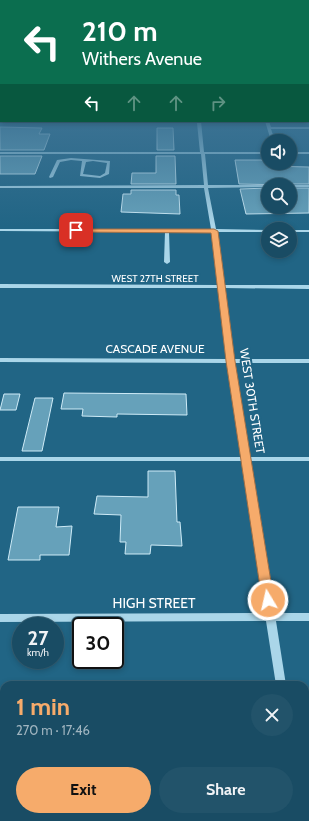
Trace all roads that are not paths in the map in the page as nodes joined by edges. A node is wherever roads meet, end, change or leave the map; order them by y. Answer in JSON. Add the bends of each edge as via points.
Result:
{"nodes":[{"id":1,"x":203,"y":149,"type":"edge"},
{"id":2,"x":0,"y":153,"type":"edge"},
{"id":3,"x":94,"y":153,"type":"junction"},
{"id":4,"x":203,"y":153,"type":"junction"},
{"id":5,"x":261,"y":153,"type":"edge"},
{"id":6,"x":297,"y":153,"type":"edge"},
{"id":7,"x":309,"y":153,"type":"edge"},
{"id":8,"x":88,"y":160,"type":"junction"},
{"id":9,"x":93,"y":160,"type":"junction"},
{"id":10,"x":51,"y":177,"type":"dead end"},
{"id":11,"x":206,"y":186,"type":"junction"},
{"id":12,"x":261,"y":186,"type":"edge"},
{"id":13,"x":297,"y":186,"type":"edge"},
{"id":14,"x":309,"y":186,"type":"edge"},
{"id":15,"x":0,"y":187,"type":"edge"},
{"id":16,"x":0,"y":230,"type":"edge"},
{"id":17,"x":167,"y":231,"type":"junction"},
{"id":18,"x":214,"y":231,"type":"junction"},
{"id":19,"x":261,"y":231,"type":"edge"},
{"id":20,"x":297,"y":231,"type":"edge"},
{"id":21,"x":309,"y":231,"type":"edge"},
{"id":22,"x":167,"y":262,"type":"dead end"},
{"id":23,"x":0,"y":286,"type":"edge"},
{"id":24,"x":309,"y":287,"type":"edge"},
{"id":25,"x":222,"y":288,"type":"junction"},
{"id":26,"x":0,"y":360,"type":"edge"},
{"id":27,"x":231,"y":361,"type":"junction"},
{"id":28,"x":309,"y":361,"type":"edge"},
{"id":29,"x":0,"y":459,"type":"edge"},
{"id":30,"x":247,"y":459,"type":"junction"},
{"id":31,"x":309,"y":459,"type":"edge"},
{"id":32,"x":270,"y":616,"type":"junction"},
{"id":33,"x":309,"y":616,"type":"edge"},
{"id":34,"x":0,"y":618,"type":"edge"},
{"id":35,"x":280,"y":681,"type":"edge"}],
"edges":[{"from":1,"to":4,"type":"street","name":"WEST 30TH STREET"},
{"from":2,"to":3,"type":"street"},
{"from":3,"to":4,"type":"street"},
{"from":3,"to":9,"type":"street"},
{"from":4,"to":5,"type":"street"},
{"from":4,"to":11,"type":"street","name":"WEST 30TH STREET"},
{"from":6,"to":7,"type":"street"},
{"from":8,"to":9,"type":"street"},
{"from":8,"to":9,"type":"street","via":[[82,164],[81,175],[100,177],[107,174],[109,162]]},
{"from":8,"to":10,"type":"street","via":[[58,161]]},
{"from":11,"to":12,"type":"street"},
{"from":11,"to":15,"type":"street"},
{"from":11,"to":18,"type":"street","name":"WEST 30TH STREET"},
{"from":13,"to":14,"type":"street"},
{"from":16,"to":17,"type":"street"},
{"from":17,"to":18,"type":"street"},
{"from":17,"to":22,"type":"street"},
{"from":18,"to":19,"type":"street"},
{"from":18,"to":25,"type":"street","name":"WEST 30TH STREET"},
{"from":20,"to":21,"type":"street"},
{"from":23,"to":25,"type":"street","name":"WEST 27TH STREET"},
{"from":24,"to":25,"type":"street","name":"WEST 27TH STREET"},
{"from":25,"to":27,"type":"street","name":"WEST 30TH STREET"},
{"from":26,"to":27,"type":"street","name":"CASCADE AVENUE"},
{"from":27,"to":28,"type":"street","name":"CASCADE AVENUE"},
{"from":27,"to":30,"type":"street","name":"WEST 30TH STREET"},
{"from":29,"to":30,"type":"street"},
{"from":30,"to":31,"type":"street"},
{"from":30,"to":32,"type":"street","name":"WEST 30TH STREET"},
{"from":32,"to":33,"type":"street","name":"HIGH STREET"},
{"from":32,"to":34,"type":"street","name":"HIGH STREET"},
{"from":32,"to":35,"type":"street","name":"WEST 30TH STREET"}]}
